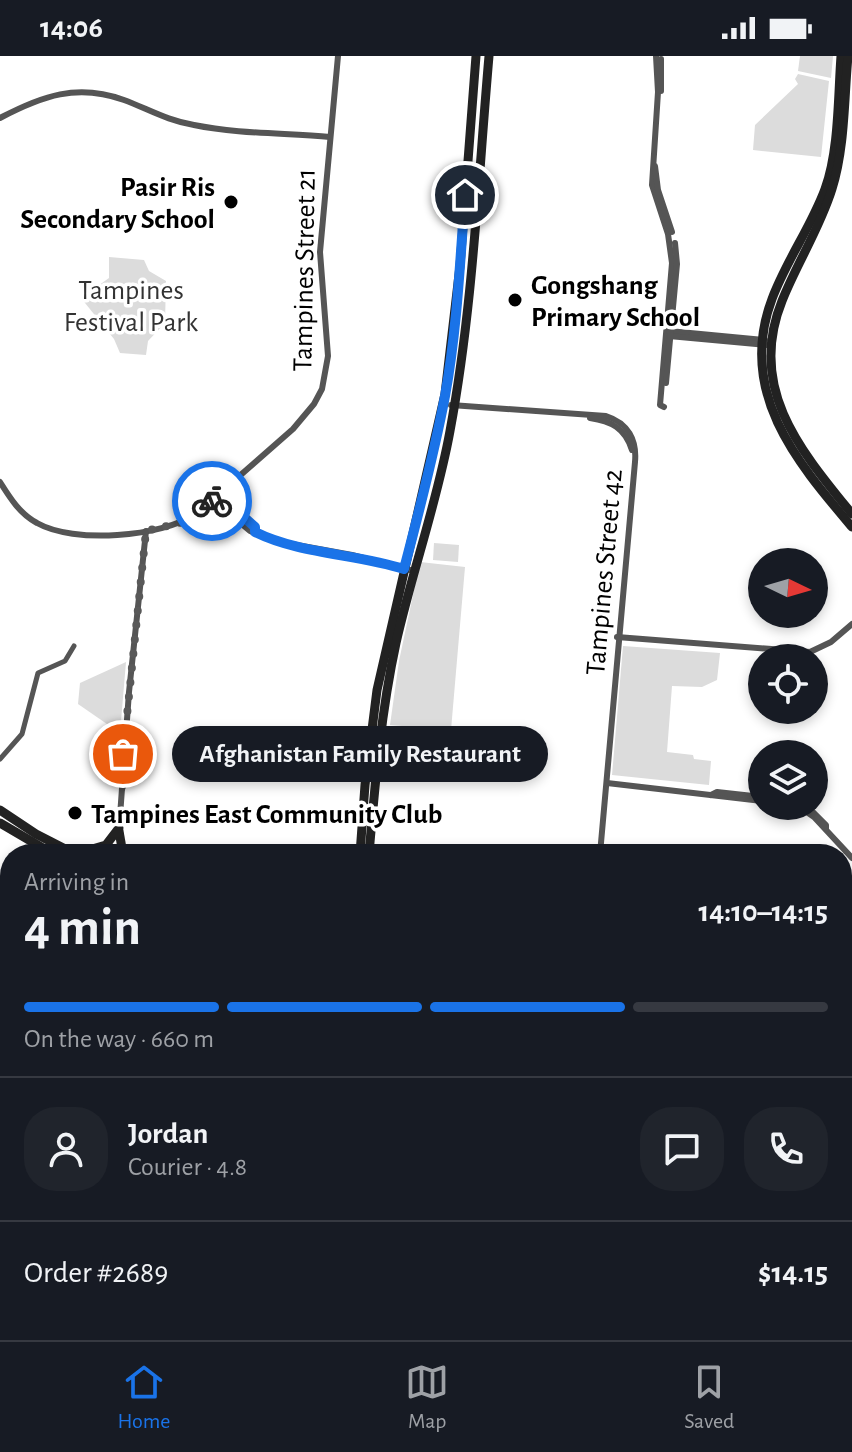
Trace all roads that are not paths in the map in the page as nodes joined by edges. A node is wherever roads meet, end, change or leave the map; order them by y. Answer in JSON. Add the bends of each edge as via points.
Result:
{"nodes":[{"id":1,"x":338,"y":56,"type":"edge"},
{"id":2,"x":476,"y":56,"type":"edge"},
{"id":3,"x":489,"y":56,"type":"edge"},
{"id":4,"x":658,"y":56,"type":"edge"},
{"id":5,"x":841,"y":56,"type":"edge"},
{"id":6,"x":848,"y":56,"type":"edge"},
{"id":7,"x":0,"y":118,"type":"edge"},
{"id":8,"x":330,"y":137,"type":"junction"},
{"id":9,"x":668,"y":334,"type":"junction"},
{"id":10,"x":767,"y":343,"type":"junction"},
{"id":11,"x":443,"y":404,"type":"junction"},
{"id":12,"x":455,"y":406,"type":"junction"},
{"id":13,"x":0,"y":482,"type":"edge"},
{"id":14,"x":216,"y":497,"type":"junction"},
{"id":15,"x":852,"y":514,"type":"edge"},
{"id":16,"x":852,"y":527,"type":"edge"},
{"id":17,"x":146,"y":531,"type":"junction"},
{"id":18,"x":409,"y":570,"type":"junction"},
{"id":19,"x":852,"y":624,"type":"edge"},
{"id":20,"x":618,"y":637,"type":"junction"},
{"id":21,"x":74,"y":646,"type":"dead end"},
{"id":22,"x":0,"y":759,"type":"edge"},
{"id":23,"x":607,"y":783,"type":"junction"},
{"id":24,"x":748,"y":797,"type":"edge"},
{"id":25,"x":0,"y":810,"type":"edge"},
{"id":26,"x":814,"y":820,"type":"edge"},
{"id":27,"x":820,"y":820,"type":"edge"},
{"id":28,"x":0,"y":823,"type":"edge"},
{"id":29,"x":119,"y":830,"type":"junction"},
{"id":30,"x":826,"y":830,"type":"junction"},
{"id":31,"x":36,"y":844,"type":"edge"},
{"id":32,"x":56,"y":844,"type":"edge"},
{"id":33,"x":107,"y":844,"type":"edge"},
{"id":34,"x":120,"y":844,"type":"edge"},
{"id":35,"x":361,"y":844,"type":"edge"},
{"id":36,"x":370,"y":844,"type":"edge"},
{"id":37,"x":601,"y":844,"type":"edge"},
{"id":38,"x":839,"y":844,"type":"edge"}],
"edges":[{"from":1,"to":8,"type":"street","name":"Tampines Street 21"},
{"from":2,"to":11,"type":"main road","via":[[457,301]]},
{"from":3,"to":12,"type":"main road"},
{"from":4,"to":9,"type":"street","via":[[663,73],[655,167],[670,234]]},
{"from":5,"to":10,"type":"main road","via":[[826,187],[772,299]]},
{"from":6,"to":10,"type":"main road","via":[[834,180]]},
{"from":7,"to":8,"type":"street","name":"Tampines Street 21","via":[[47,95],[88,93],[206,128]]},
{"from":8,"to":14,"type":"street","name":"Tampines Street 21","via":[[320,252],[328,356],[322,389],[293,429]]},
{"from":9,"to":9,"type":"street","via":[[664,407],[660,405]]},
{"from":9,"to":10,"type":"street"},
{"from":10,"to":15,"type":"main road","via":[[784,419]]},
{"from":10,"to":16,"type":"main road","via":[[763,372],[774,421],[801,465]]},
{"from":11,"to":12,"type":"street","name":"Tampines Street 42"},
{"from":11,"to":18,"type":"main road"},
{"from":12,"to":18,"type":"main road"},
{"from":12,"to":20,"type":"street","name":"Tampines Street 42","via":[[594,415],[613,418],[625,427],[636,455]]},
{"from":13,"to":17,"type":"street","name":"Tampines Street 21","via":[[21,511],[52,530],[75,535]]},
{"from":14,"to":17,"type":"street","name":"Tampines Street 21","via":[[183,522]]},
{"from":14,"to":18,"type":"street","via":[[255,532],[275,541]]},
{"from":17,"to":29,"type":"street"},
{"from":18,"to":35,"type":"main road","via":[[376,700]]},
{"from":18,"to":36,"type":"main road"},
{"from":19,"to":20,"type":"street","via":[[810,652]]},
{"from":20,"to":23,"type":"street","name":"Tampines Street 42"},
{"from":21,"to":22,"type":"street","via":[[65,661],[38,673],[22,734]]},
{"from":23,"to":24,"type":"street"},
{"from":23,"to":37,"type":"street","name":"Tampines Street 42"},
{"from":25,"to":32,"type":"main road"},
{"from":26,"to":30,"type":"street"},
{"from":27,"to":30,"type":"street"},
{"from":28,"to":31,"type":"main road"},
{"from":29,"to":33,"type":"main road"},
{"from":29,"to":34,"type":"main road"},
{"from":30,"to":38,"type":"street"}]}
